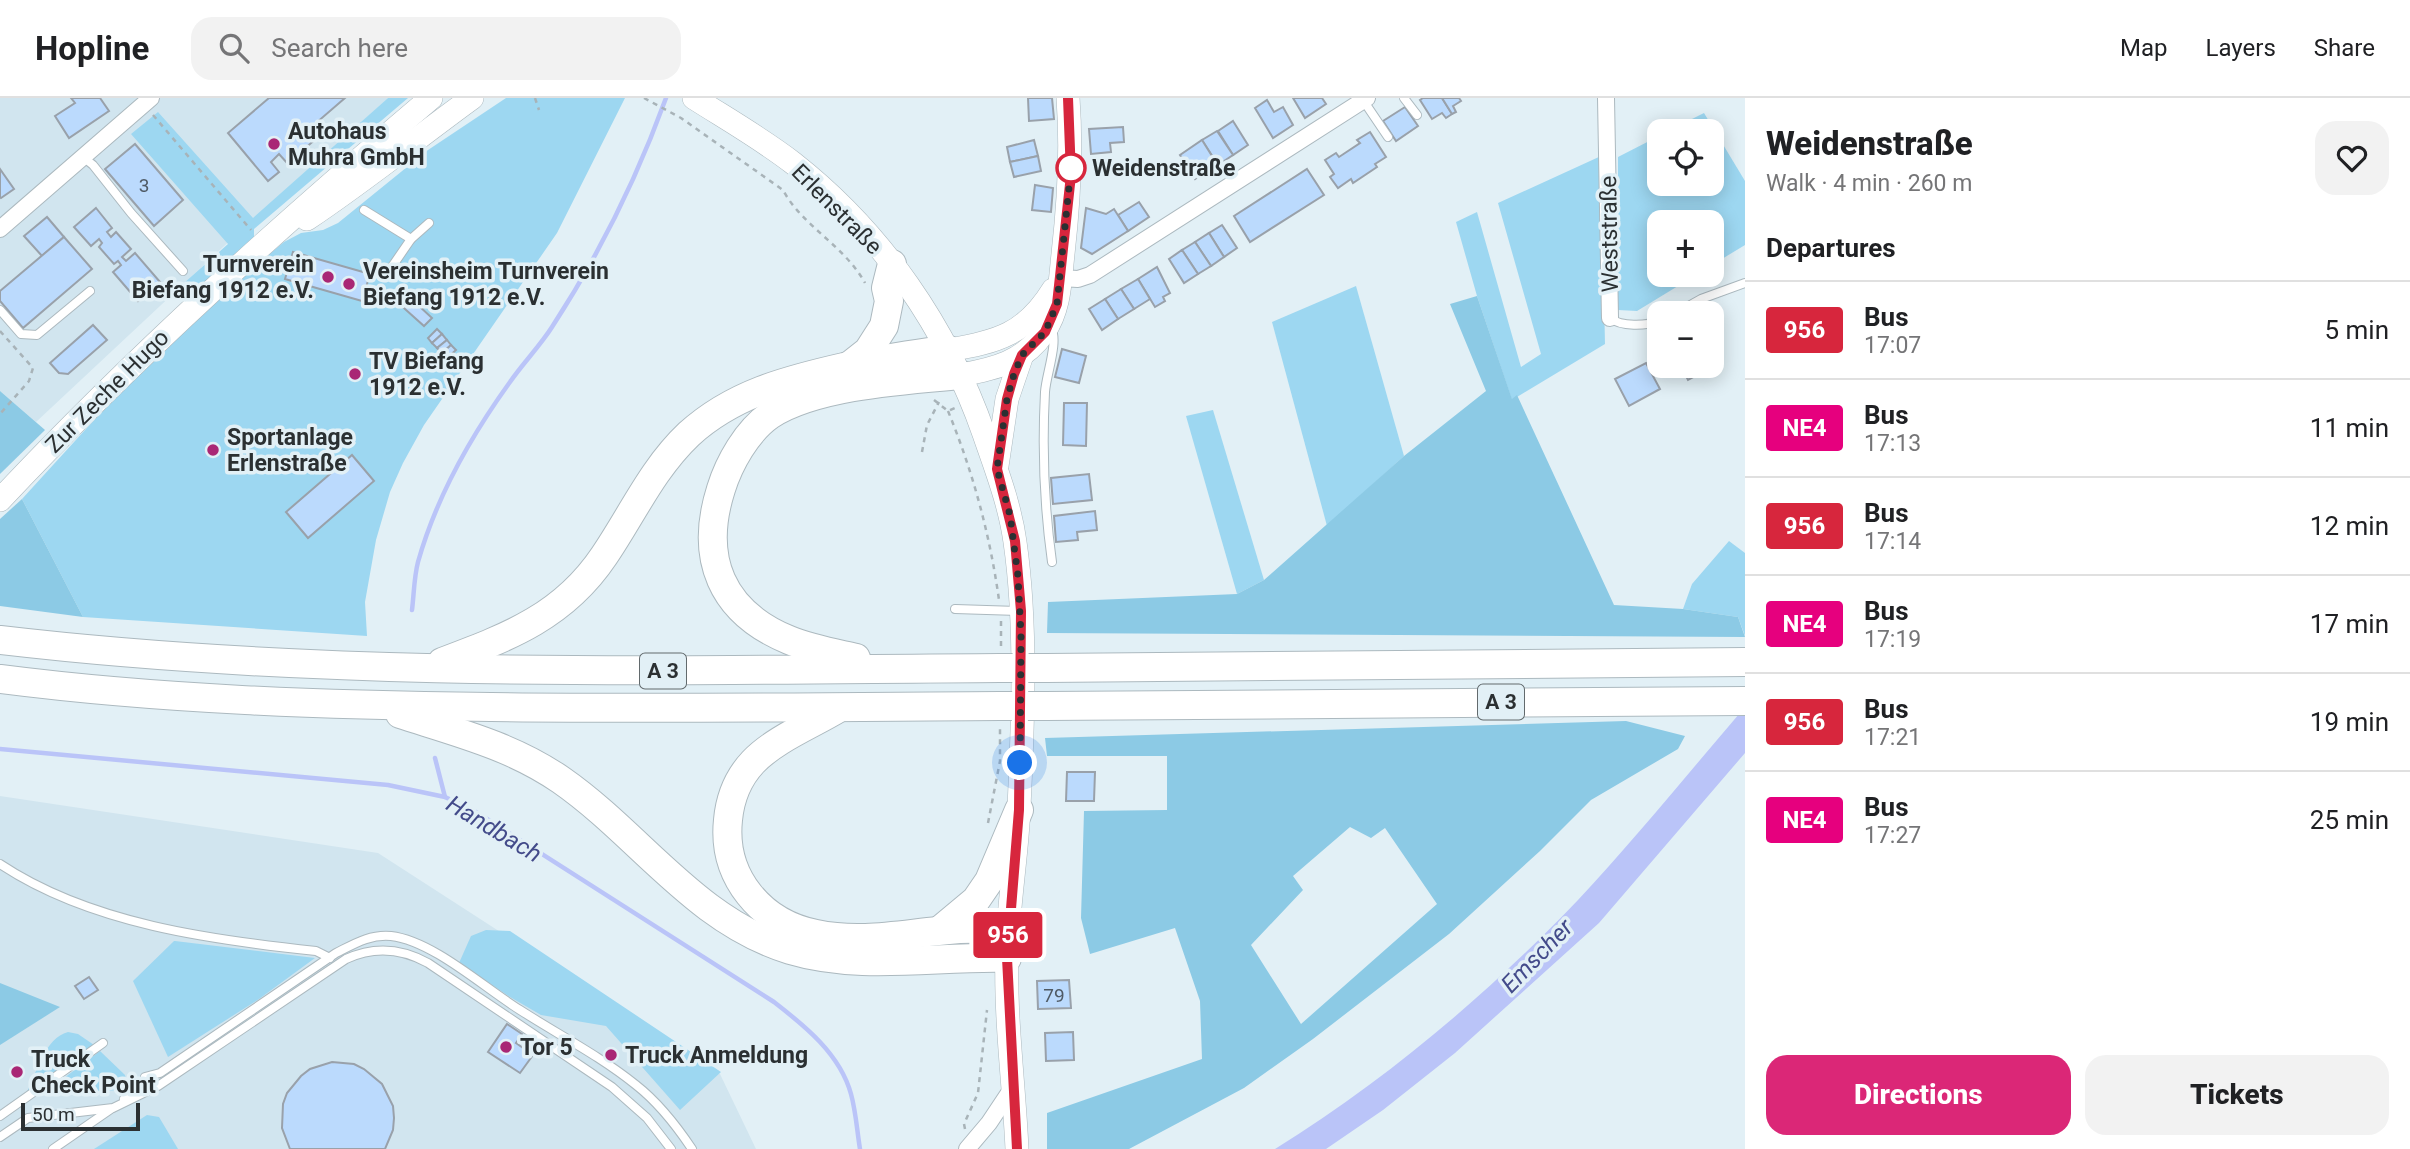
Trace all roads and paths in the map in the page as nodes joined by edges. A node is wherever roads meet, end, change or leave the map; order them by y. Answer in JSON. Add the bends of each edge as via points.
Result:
{"nodes":[{"id":1,"x":431,"y":98,"type":"edge"},
{"id":2,"x":472,"y":98,"type":"edge"},
{"id":3,"x":535,"y":98,"type":"edge"},
{"id":4,"x":644,"y":98,"type":"edge"},
{"id":5,"x":694,"y":98,"type":"edge"},
{"id":6,"x":1068,"y":98,"type":"edge"},
{"id":7,"x":1404,"y":98,"type":"edge"},
{"id":8,"x":1606,"y":98,"type":"edge"},
{"id":9,"x":1365,"y":99,"type":"edge"},
{"id":10,"x":148,"y":101,"type":"edge"},
{"id":11,"x":539,"y":110,"type":"dead end"},
{"id":12,"x":1416,"y":115,"type":"dead end"},
{"id":13,"x":1388,"y":137,"type":"dead end"},
{"id":14,"x":83,"y":157,"type":"junction"},
{"id":15,"x":364,"y":210,"type":"dead end"},
{"id":16,"x":429,"y":223,"type":"dead end"},
{"id":17,"x":0,"y":229,"type":"edge"},
{"id":18,"x":254,"y":235,"type":"dead end"},
{"id":19,"x":411,"y":239,"type":"junction"},
{"id":20,"x":249,"y":258,"type":"junction"},
{"id":21,"x":892,"y":264,"type":"junction"},
{"id":22,"x":183,"y":271,"type":"dead end"},
{"id":23,"x":388,"y":271,"type":"dead end"},
{"id":24,"x":1060,"y":278,"type":"junction"},
{"id":25,"x":1745,"y":283,"type":"edge"},
{"id":26,"x":867,"y":285,"type":"dead end"},
{"id":27,"x":90,"y":291,"type":"dead end"},
{"id":28,"x":1697,"y":301,"type":"edge"},
{"id":29,"x":0,"y":310,"type":"edge"},
{"id":30,"x":1610,"y":318,"type":"joint"},
{"id":31,"x":1043,"y":319,"type":"junction"},
{"id":32,"x":1647,"y":323,"type":"edge"},
{"id":33,"x":0,"y":331,"type":"edge"},
{"id":34,"x":949,"y":350,"type":"junction"},
{"id":35,"x":1022,"y":355,"type":"junction"},
{"id":36,"x":849,"y":366,"type":"junction"},
{"id":37,"x":961,"y":375,"type":"junction"},
{"id":38,"x":939,"y":402,"type":"dead end"},
{"id":39,"x":0,"y":414,"type":"edge"},
{"id":40,"x":922,"y":452,"type":"dead end"},
{"id":41,"x":997,"y":469,"type":"junction"},
{"id":42,"x":0,"y":500,"type":"edge"},
{"id":43,"x":1052,"y":562,"type":"dead end"},
{"id":44,"x":955,"y":609,"type":"dead end"},
{"id":45,"x":1021,"y":611,"type":"junction"},
{"id":46,"x":0,"y":639,"type":"edge"},
{"id":47,"x":1745,"y":662,"type":"edge"},
{"id":48,"x":427,"y":668,"type":"junction"},
{"id":49,"x":899,"y":669,"type":"junction"},
{"id":50,"x":0,"y":679,"type":"edge"},
{"id":51,"x":1745,"y":701,"type":"edge"},
{"id":52,"x":367,"y":704,"type":"junction"},
{"id":53,"x":841,"y":707,"type":"junction"},
{"id":54,"x":1019,"y":810,"type":"junction"},
{"id":55,"x":0,"y":864,"type":"edge"},
{"id":56,"x":1008,"y":929,"type":"junction"},
{"id":57,"x":940,"y":930,"type":"junction"},
{"id":58,"x":330,"y":958,"type":"junction"},
{"id":59,"x":1007,"y":958,"type":"junction"},
{"id":60,"x":988,"y":1003,"type":"dead end"},
{"id":61,"x":103,"y":1043,"type":"dead end"},
{"id":62,"x":1013,"y":1087,"type":"junction"},
{"id":63,"x":113,"y":1108,"type":"junction"},
{"id":64,"x":0,"y":1116,"type":"edge"},
{"id":65,"x":0,"y":1137,"type":"edge"},
{"id":66,"x":971,"y":1145,"type":"edge"},
{"id":67,"x":53,"y":1149,"type":"edge"},
{"id":68,"x":671,"y":1149,"type":"edge"},
{"id":69,"x":692,"y":1149,"type":"edge"},
{"id":70,"x":1017,"y":1149,"type":"edge"}],
"edges":[{"from":1,"to":20,"type":"main road","name":"Zur Zeche Hugo"},
{"from":2,"to":20,"type":"main road","name":"Zur Zeche Hugo","via":[[341,197]]},
{"from":3,"to":11,"type":"path"},
{"from":4,"to":26,"type":"path","via":[[681,118],[783,190]]},
{"from":5,"to":21,"type":"main road","name":"Erlenstraße","via":[[792,163],[839,204]]},
{"from":6,"to":24,"type":"main road","via":[[1071,175]]},
{"from":7,"to":12,"type":"lane"},
{"from":8,"to":30,"type":"street","name":"Weststraße"},
{"from":9,"to":13,"type":"lane"},
{"from":9,"to":24,"type":"street","via":[[1090,275]]},
{"from":10,"to":14,"type":"street"},
{"from":10,"to":18,"type":"path"},
{"from":14,"to":17,"type":"street"},
{"from":14,"to":22,"type":"lane"},
{"from":15,"to":19,"type":"lane"},
{"from":16,"to":19,"type":"lane"},
{"from":19,"to":23,"type":"lane"},
{"from":20,"to":42,"type":"main road","name":"Zur Zeche Hugo","via":[[147,350]]},
{"from":21,"to":34,"type":"main road","name":"Erlenstraße"},
{"from":21,"to":36,"type":"highway","via":[[884,326],[868,351]]},
{"from":24,"to":31,"type":"main road"},
{"from":25,"to":28,"type":"lane"},
{"from":27,"to":29,"type":"lane","via":[[37,335],[21,334]]},
{"from":30,"to":32,"type":"lane","name":"Weststraße","via":[[1621,324]]},
{"from":31,"to":34,"type":"main road","via":[[995,341]]},
{"from":31,"to":35,"type":"main road","via":[[1038,339]]},
{"from":31,"to":43,"type":"lane","via":[[1055,334],[1047,371],[1043,454]]},
{"from":33,"to":39,"type":"path","via":[[33,368],[29,381]]},
{"from":34,"to":36,"type":"highway"},
{"from":34,"to":37,"type":"main road","name":"Erlenstraße"},
{"from":35,"to":37,"type":"main road","via":[[992,370]]},
{"from":35,"to":41,"type":"main road","via":[[1008,392]]},
{"from":36,"to":48,"type":"highway","via":[[774,384],[713,415],[661,466],[603,558],[562,603],[519,632]]},
{"from":37,"to":41,"type":"main road","name":"Erlenstraße"},
{"from":37,"to":49,"type":"highway","via":[[896,380],[790,403],[749,436],[716,504],[713,557],[728,592],[744,612],[792,641]]},
{"from":38,"to":40,"type":"path","via":[[927,425]]},
{"from":41,"to":45,"type":"main road","name":"Erlenstraße","via":[[1015,541]]},
{"from":44,"to":45,"type":"lane"},
{"from":45,"to":54,"type":"main road","name":"Erlenstraße"},
{"from":46,"to":48,"type":"highway","number":"A 3","via":[[139,655]]},
{"from":47,"to":49,"type":"highway","number":"A 3","bridge":true},
{"from":48,"to":49,"type":"highway","number":"A 3"},
{"from":50,"to":52,"type":"highway","number":"A 3","via":[[132,693]]},
{"from":51,"to":53,"type":"highway","number":"A 3","bridge":true},
{"from":52,"to":53,"type":"highway","number":"A 3"},
{"from":52,"to":59,"type":"highway","via":[[528,759],[586,799],[704,906],[765,941],[841,959]]},
{"from":53,"to":57,"type":"highway","via":[[767,750],[740,780],[729,806],[726,831],[734,869],[761,909],[800,930],[859,939]]},
{"from":54,"to":56,"type":"main road","name":"Erlenstraße"},
{"from":54,"to":57,"type":"highway","via":[[989,881],[976,900]]},
{"from":55,"to":58,"type":"lane","via":[[53,893],[134,920],[202,936],[316,951]]},
{"from":56,"to":57,"type":"highway"},
{"from":56,"to":59,"type":"main road","name":"Erlenstraße"},
{"from":58,"to":63,"type":"lane","via":[[148,1077]]},
{"from":58,"to":69,"type":"lane","via":[[372,937],[391,936],[424,946],[635,1084],[670,1118]]},
{"from":59,"to":62,"type":"main road","name":"Erlenstraße"},
{"from":60,"to":66,"type":"path","via":[[978,1093],[964,1124]]},
{"from":61,"to":64,"type":"lane"},
{"from":62,"to":66,"type":"street"},
{"from":62,"to":70,"type":"main road","name":"Erlenstraße"},
{"from":63,"to":65,"type":"lane","via":[[28,1118]]},
{"from":63,"to":67,"type":"lane"},
{"from":63,"to":68,"type":"lane","via":[[164,1082],[346,959],[387,949],[408,952],[428,963],[612,1087],[647,1118]]}]}
